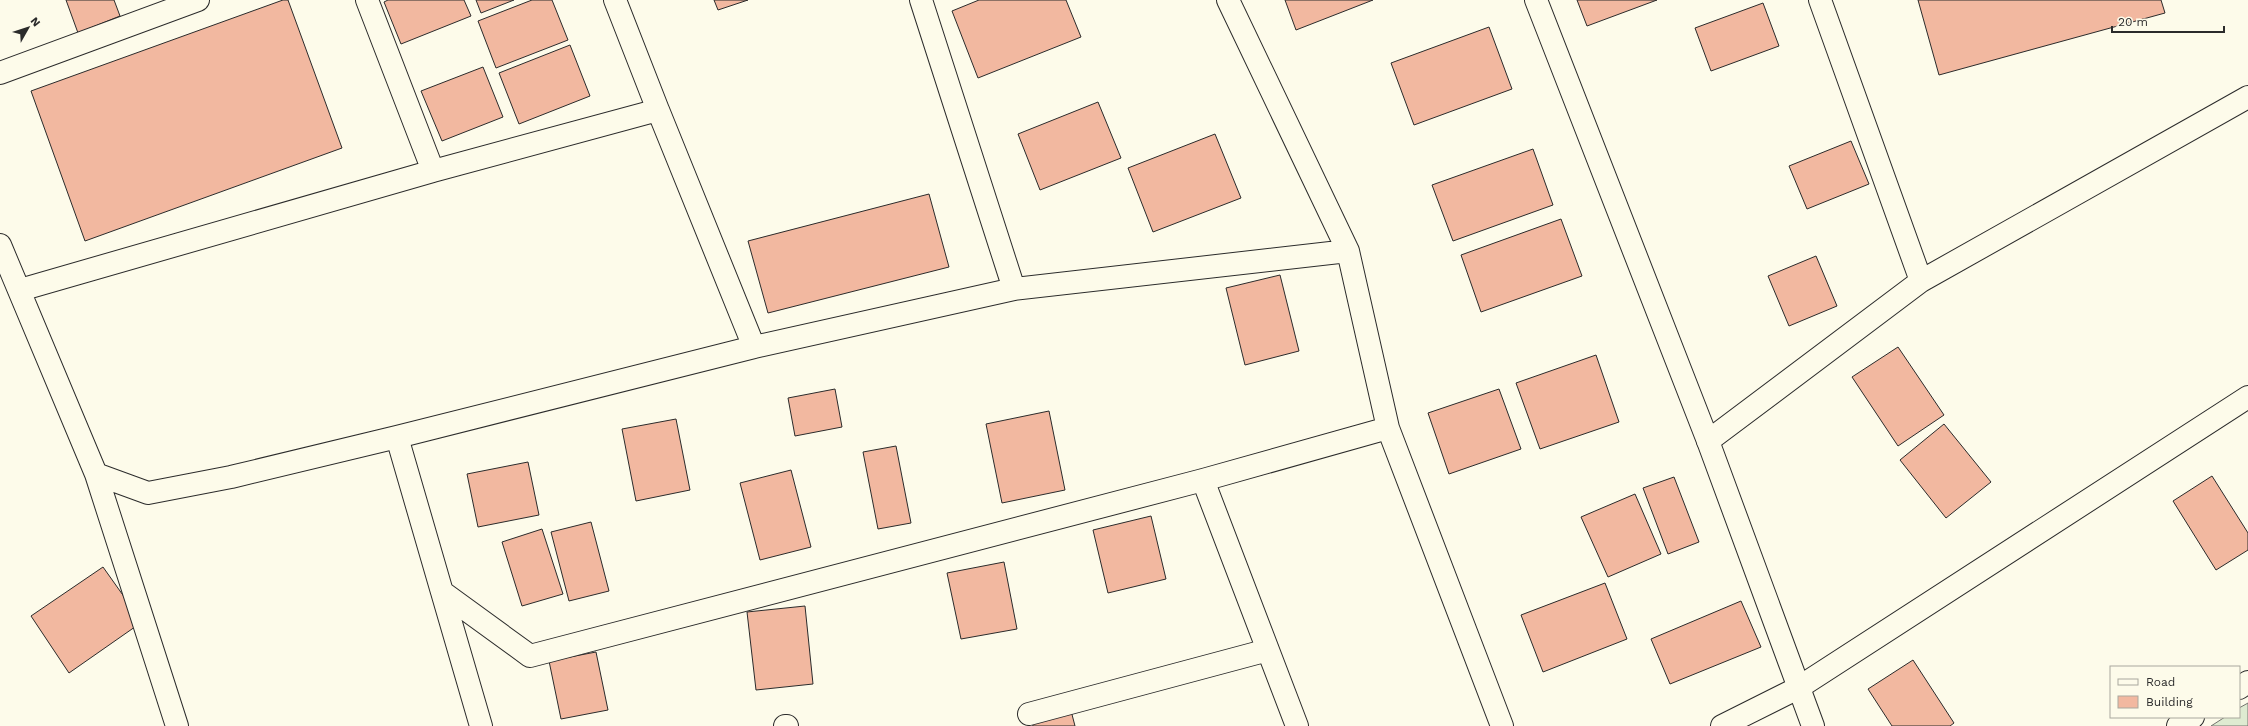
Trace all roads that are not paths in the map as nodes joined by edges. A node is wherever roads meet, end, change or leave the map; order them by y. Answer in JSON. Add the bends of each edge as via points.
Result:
{"nodes":[{"id":1,"x":198,"y":0,"type":"edge"},
{"id":2,"x":367,"y":0,"type":"edge"},
{"id":3,"x":615,"y":0,"type":"edge"},
{"id":4,"x":921,"y":0,"type":"edge"},
{"id":5,"x":1228,"y":0,"type":"edge"},
{"id":6,"x":1536,"y":0,"type":"edge"},
{"id":7,"x":1820,"y":0,"type":"edge"},
{"id":8,"x":0,"y":73,"type":"edge"},
{"id":9,"x":2248,"y":97,"type":"edge"},
{"id":10,"x":658,"y":110,"type":"junction"},
{"id":11,"x":433,"y":171,"type":"junction"},
{"id":12,"x":0,"y":245,"type":"edge"},
{"id":13,"x":1348,"y":251,"type":"junction"},
{"id":14,"x":1921,"y":281,"type":"junction"},
{"id":15,"x":1014,"y":289,"type":"junction"},
{"id":16,"x":20,"y":290,"type":"junction"},
{"id":17,"x":754,"y":347,"type":"junction"},
{"id":18,"x":2248,"y":397,"type":"edge"},
{"id":19,"x":1388,"y":428,"type":"junction"},
{"id":20,"x":398,"y":437,"type":"junction"},
{"id":21,"x":1708,"y":441,"type":"junction"},
{"id":22,"x":96,"y":474,"type":"junction"},
{"id":23,"x":1203,"y":480,"type":"junction"},
{"id":24,"x":442,"y":592,"type":"junction"},
{"id":25,"x":1268,"y":650,"type":"junction"},
{"id":26,"x":1798,"y":688,"type":"junction"},
{"id":27,"x":1029,"y":714,"type":"dead end"},
{"id":28,"x":2191,"y":718,"type":"edge"},
{"id":29,"x":177,"y":726,"type":"edge"},
{"id":30,"x":481,"y":726,"type":"edge"},
{"id":31,"x":1297,"y":726,"type":"edge"},
{"id":32,"x":1502,"y":726,"type":"edge"},
{"id":33,"x":1722,"y":726,"type":"edge"},
{"id":34,"x":1813,"y":726,"type":"edge"},
{"id":35,"x":2178,"y":726,"type":"edge"}],
"edges":[{"from":1,"to":8,"type":"street"},
{"from":2,"to":11,"type":"street"},
{"from":3,"to":10,"type":"street"},
{"from":4,"to":15,"type":"street"},
{"from":5,"to":13,"type":"street"},
{"from":6,"to":21,"type":"street"},
{"from":7,"to":14,"type":"street"},
{"from":9,"to":14,"type":"street"},
{"from":10,"to":11,"type":"street"},
{"from":10,"to":17,"type":"street"},
{"from":11,"to":16,"type":"street"},
{"from":12,"to":16,"type":"street"},
{"from":13,"to":15,"type":"street"},
{"from":13,"to":19,"type":"street"},
{"from":14,"to":21,"type":"street"},
{"from":15,"to":17,"type":"street"},
{"from":16,"to":22,"type":"street"},
{"from":17,"to":20,"type":"street"},
{"from":18,"to":26,"type":"street"},
{"from":19,"to":23,"type":"street"},
{"from":19,"to":32,"type":"street"},
{"from":20,"to":22,"type":"street","via":[[231,477],[148,493]]},
{"from":20,"to":24,"type":"street"},
{"from":21,"to":26,"type":"street"},
{"from":22,"to":29,"type":"street"},
{"from":23,"to":24,"type":"street","via":[[530,656]]},
{"from":23,"to":25,"type":"street"},
{"from":24,"to":30,"type":"street"},
{"from":25,"to":27,"type":"street"},
{"from":25,"to":31,"type":"street"},
{"from":26,"to":33,"type":"street"},
{"from":26,"to":34,"type":"street"},
{"from":28,"to":35,"type":"street"}]}
